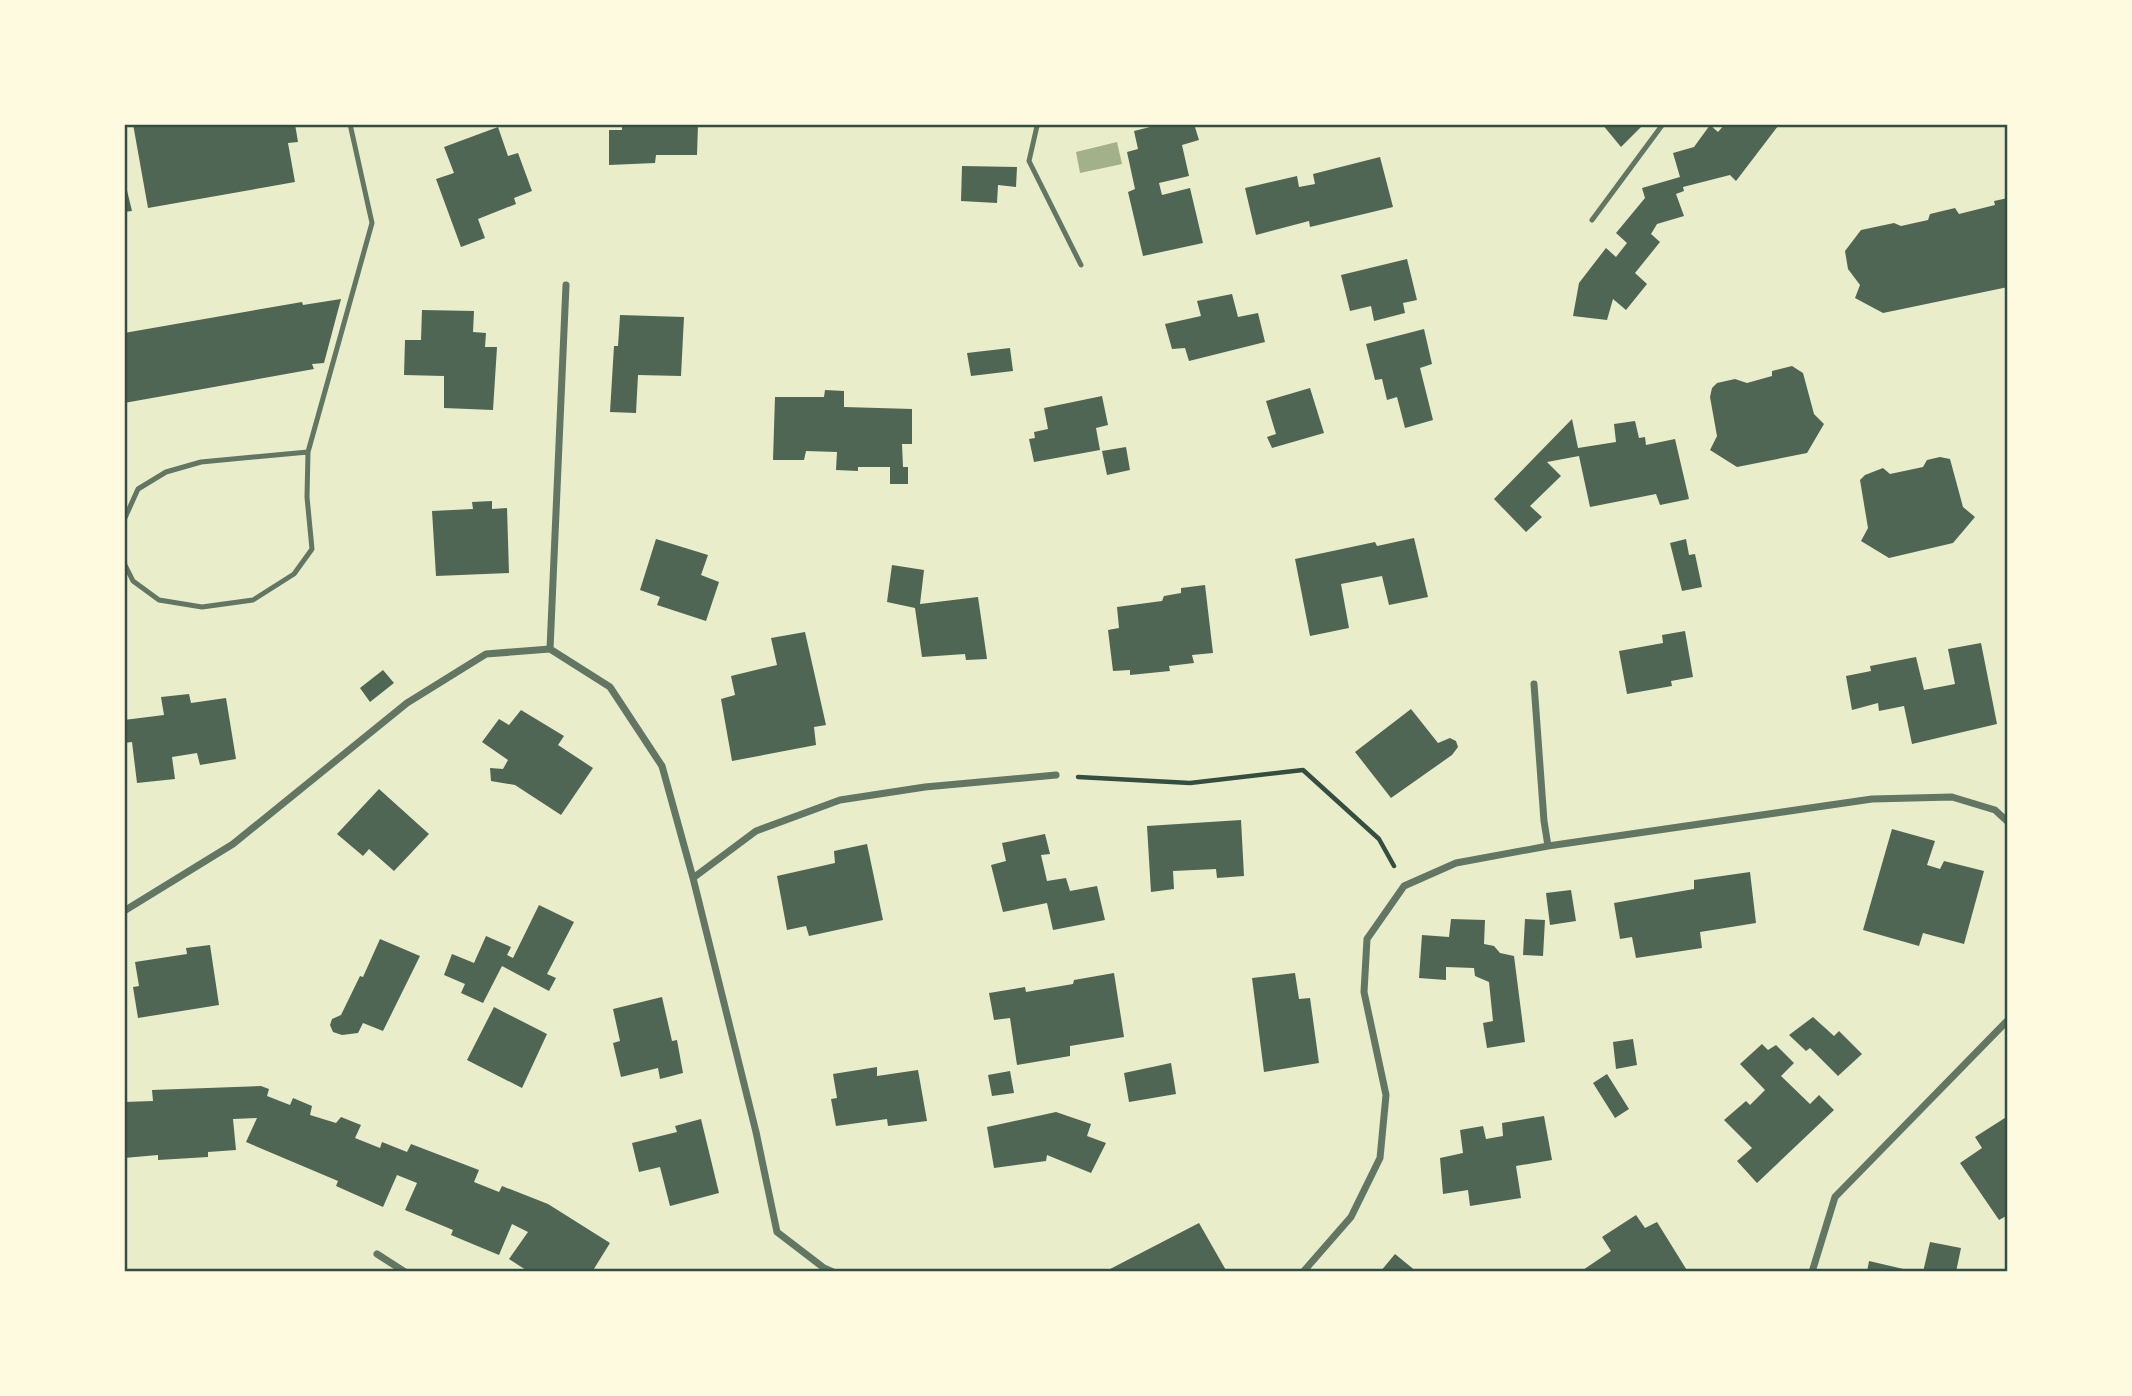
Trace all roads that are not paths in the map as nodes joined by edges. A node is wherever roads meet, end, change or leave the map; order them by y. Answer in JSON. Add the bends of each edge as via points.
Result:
{"nodes":[{"id":1,"x":350,"y":124,"type":"edge"},
{"id":2,"x":1040,"y":124,"type":"edge"},
{"id":3,"x":1664,"y":124,"type":"edge"},
{"id":4,"x":1592,"y":220,"type":"dead end"},
{"id":5,"x":1081,"y":265,"type":"dead end"},
{"id":6,"x":566,"y":285,"type":"dead end"},
{"id":7,"x":308,"y":452,"type":"junction"},
{"id":8,"x":124,"y":520,"type":"edge"},
{"id":9,"x":124,"y":563,"type":"edge"},
{"id":10,"x":551,"y":649,"type":"junction"},
{"id":11,"x":1534,"y":684,"type":"dead end"},
{"id":12,"x":1056,"y":775,"type":"road end"},
{"id":13,"x":2008,"y":822,"type":"edge"},
{"id":14,"x":1548,"y":846,"type":"junction"},
{"id":15,"x":693,"y":877,"type":"junction"},
{"id":16,"x":124,"y":911,"type":"edge"},
{"id":17,"x":2008,"y":1020,"type":"edge"},
{"id":18,"x":377,"y":1254,"type":"dead end"},
{"id":19,"x":405,"y":1272,"type":"edge"},
{"id":20,"x":832,"y":1272,"type":"edge"},
{"id":21,"x":1303,"y":1272,"type":"edge"},
{"id":22,"x":1812,"y":1272,"type":"edge"}],
"edges":[{"from":1,"to":7,"type":"lane","via":[[372,223]]},
{"from":2,"to":5,"type":"lane","via":[[1030,161]]},
{"from":3,"to":4,"type":"lane"},
{"from":6,"to":10,"type":"street"},
{"from":7,"to":8,"type":"lane","via":[[201,462],[166,472],[138,489]]},
{"from":7,"to":9,"type":"lane","via":[[312,549],[294,574],[253,600],[202,607],[159,600],[133,581]]},
{"from":10,"to":15,"type":"street","via":[[610,687],[662,766]]},
{"from":10,"to":16,"type":"street","via":[[486,654],[407,703],[233,844]]},
{"from":11,"to":14,"type":"street"},
{"from":12,"to":15,"type":"street","via":[[839,800],[756,831]]},
{"from":13,"to":14,"type":"street","via":[[1995,810],[1952,797],[1872,799]]},
{"from":14,"to":21,"type":"street","via":[[1456,863],[1404,886],[1367,939],[1364,992],[1387,1095],[1380,1158],[1351,1217]]},
{"from":15,"to":20,"type":"street","via":[[777,1232]]},
{"from":17,"to":22,"type":"street","via":[[1835,1196]]},
{"from":18,"to":19,"type":"street"}]}
